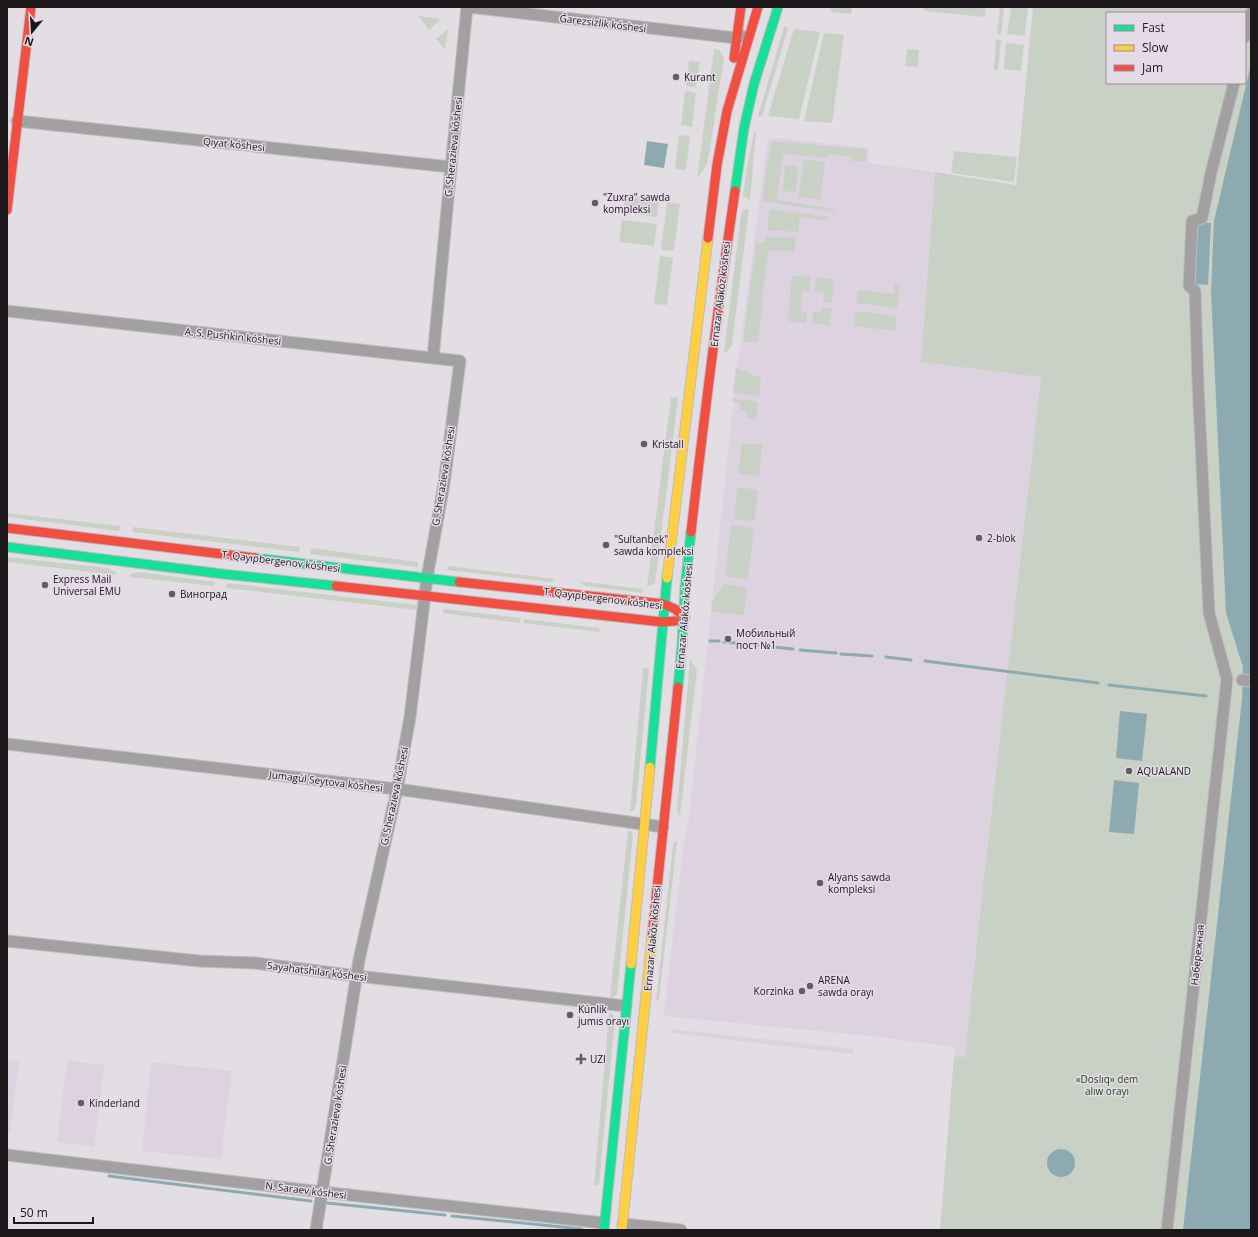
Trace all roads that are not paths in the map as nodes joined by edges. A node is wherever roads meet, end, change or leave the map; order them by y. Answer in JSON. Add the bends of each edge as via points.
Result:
{"nodes":[{"id":1,"x":31,"y":7,"type":"edge"},
{"id":2,"x":468,"y":7,"type":"edge"},
{"id":3,"x":741,"y":7,"type":"edge"},
{"id":4,"x":758,"y":7,"type":"edge"},
{"id":5,"x":778,"y":7,"type":"edge"},
{"id":6,"x":1251,"y":12,"type":"edge"},
{"id":7,"x":754,"y":21,"type":"junction"},
{"id":8,"x":1246,"y":33,"type":"edge"},
{"id":9,"x":736,"y":38,"type":"junction"},
{"id":10,"x":1234,"y":84,"type":"edge"},
{"id":11,"x":727,"y":111,"type":"junction"},
{"id":12,"x":17,"y":121,"type":"junction"},
{"id":13,"x":451,"y":167,"type":"junction"},
{"id":14,"x":7,"y":210,"type":"edge"},
{"id":15,"x":710,"y":296,"type":"junction"},
{"id":16,"x":7,"y":311,"type":"edge"},
{"id":17,"x":433,"y":358,"type":"junction"},
{"id":18,"x":460,"y":361,"type":"joint"},
{"id":19,"x":7,"y":528,"type":"edge"},
{"id":20,"x":7,"y":547,"type":"edge"},
{"id":21,"x":427,"y":578,"type":"junction"},
{"id":22,"x":424,"y":597,"type":"junction"},
{"id":23,"x":636,"y":601,"type":"junction"},
{"id":24,"x":664,"y":604,"type":"junction"},
{"id":25,"x":685,"y":617,"type":"junction"},
{"id":26,"x":637,"y":619,"type":"junction"},
{"id":27,"x":662,"y":622,"type":"junction"},
{"id":28,"x":7,"y":744,"type":"edge"},
{"id":29,"x":397,"y":789,"type":"junction"},
{"id":30,"x":644,"y":825,"type":"junction"},
{"id":31,"x":662,"y":827,"type":"junction"},
{"id":32,"x":7,"y":941,"type":"edge"},
{"id":33,"x":357,"y":976,"type":"junction"},
{"id":34,"x":626,"y":1006,"type":"junction"},
{"id":35,"x":7,"y":1155,"type":"edge"},
{"id":36,"x":322,"y":1192,"type":"junction"},
{"id":37,"x":604,"y":1227,"type":"edge"},
{"id":38,"x":622,"y":1227,"type":"edge"},
{"id":39,"x":316,"y":1230,"type":"edge"},
{"id":40,"x":681,"y":1230,"type":"edge"},
{"id":41,"x":1167,"y":1230,"type":"edge"}],
"edges":[{"from":1,"to":12,"type":"main road"},
{"from":2,"to":9,"type":"street","name":"Ǵarezsizlik kóshesi"},
{"from":2,"to":13,"type":"street","name":"G. Sherazieva kóshesi"},
{"from":3,"to":9,"type":"main road"},
{"from":4,"to":7,"type":"main road","name":"Ernazar Alakóz kóshesi"},
{"from":5,"to":15,"type":"main road","name":"Ernazar Alakóz kóshesi","via":[[754,84],[732,203]]},
{"from":6,"to":8,"type":"street"},
{"from":7,"to":9,"type":"street","via":[[744,35]]},
{"from":7,"to":11,"type":"main road","name":"Ernazar Alakóz kóshesi"},
{"from":9,"to":11,"type":"main road"},
{"from":10,"to":41,"type":"street","name":"Набережная","via":[[1202,218],[1192,221],[1189,286],[1195,291],[1209,613],[1227,679]]},
{"from":11,"to":15,"type":"main road","name":"Ernazar Alakóz kóshesi","via":[[717,165]]},
{"from":12,"to":13,"type":"street","name":"Qıyat kóshesi"},
{"from":12,"to":14,"type":"main road"},
{"from":13,"to":17,"type":"street","name":"G. Sherazieva kóshesi"},
{"from":15,"to":24,"type":"main road","name":"Ernazar Alakóz kóshesi"},
{"from":15,"to":25,"type":"main road","name":"Ernazar Alakóz kóshesi","via":[[685,588]]},
{"from":16,"to":17,"type":"street","name":"A. S. Pushkin kóshesi"},
{"from":17,"to":18,"type":"street","name":"A. S. Pushkin kóshesi"},
{"from":18,"to":21,"type":"street","name":"G. Sherazieva kóshesi","via":[[444,484]]},
{"from":19,"to":21,"type":"main road","name":"T. Qayıpbergenov kóshesi"},
{"from":20,"to":22,"type":"main road","name":"T. Qayıpbergenov kóshesi"},
{"from":21,"to":22,"type":"street","name":"G. Sherazieva kóshesi"},
{"from":21,"to":23,"type":"main road","name":"T. Qayıpbergenov kóshesi"},
{"from":22,"to":26,"type":"main road","name":"T. Qayıpbergenov kóshesi"},
{"from":22,"to":29,"type":"street","name":"G. Sherazieva kóshesi","via":[[413,698]]},
{"from":23,"to":24,"type":"main road","name":"T. Qayıpbergenov kóshesi"},
{"from":23,"to":26,"type":"main road","via":[[642,606],[643,611]]},
{"from":24,"to":25,"type":"main road","name":"T. Qayıpbergenov kóshesi"},
{"from":24,"to":27,"type":"main road","name":"Ernazar Alakóz kóshesi"},
{"from":25,"to":27,"type":"main road","name":"T. Qayıpbergenov kóshesi"},
{"from":25,"to":31,"type":"main road","name":"Ernazar Alakóz kóshesi"},
{"from":26,"to":27,"type":"main road","name":"T. Qayıpbergenov kóshesi"},
{"from":27,"to":30,"type":"main road","name":"Ernazar Alakóz kóshesi"},
{"from":28,"to":29,"type":"street","name":"Jumagúl Seytova kóshesi"},
{"from":29,"to":30,"type":"street","name":"Jumagúl Seytova kóshesi"},
{"from":29,"to":33,"type":"street","name":"G. Sherazieva kóshesi"},
{"from":30,"to":31,"type":"street","name":"Jumagúl Seytova kóshesi"},
{"from":30,"to":34,"type":"main road","name":"Ernazar Alakóz kóshesi"},
{"from":31,"to":38,"type":"main road","name":"Ernazar Alakóz kóshesi"},
{"from":32,"to":33,"type":"street","name":"Sayahatshılar kóshesi","via":[[199,961],[255,963]]},
{"from":33,"to":34,"type":"street","name":"Sayahatshılar kóshesi"},
{"from":33,"to":36,"type":"street","name":"G. Sherazieva kóshesi"},
{"from":34,"to":37,"type":"main road","name":"Ernazar Alakóz kóshesi"},
{"from":35,"to":36,"type":"street","name":"N. Saraev kóshesi"},
{"from":36,"to":37,"type":"street","name":"N. Saraev kóshesi"},
{"from":36,"to":39,"type":"street","name":"G. Sherazieva kóshesi"},
{"from":38,"to":40,"type":"street"}]}
